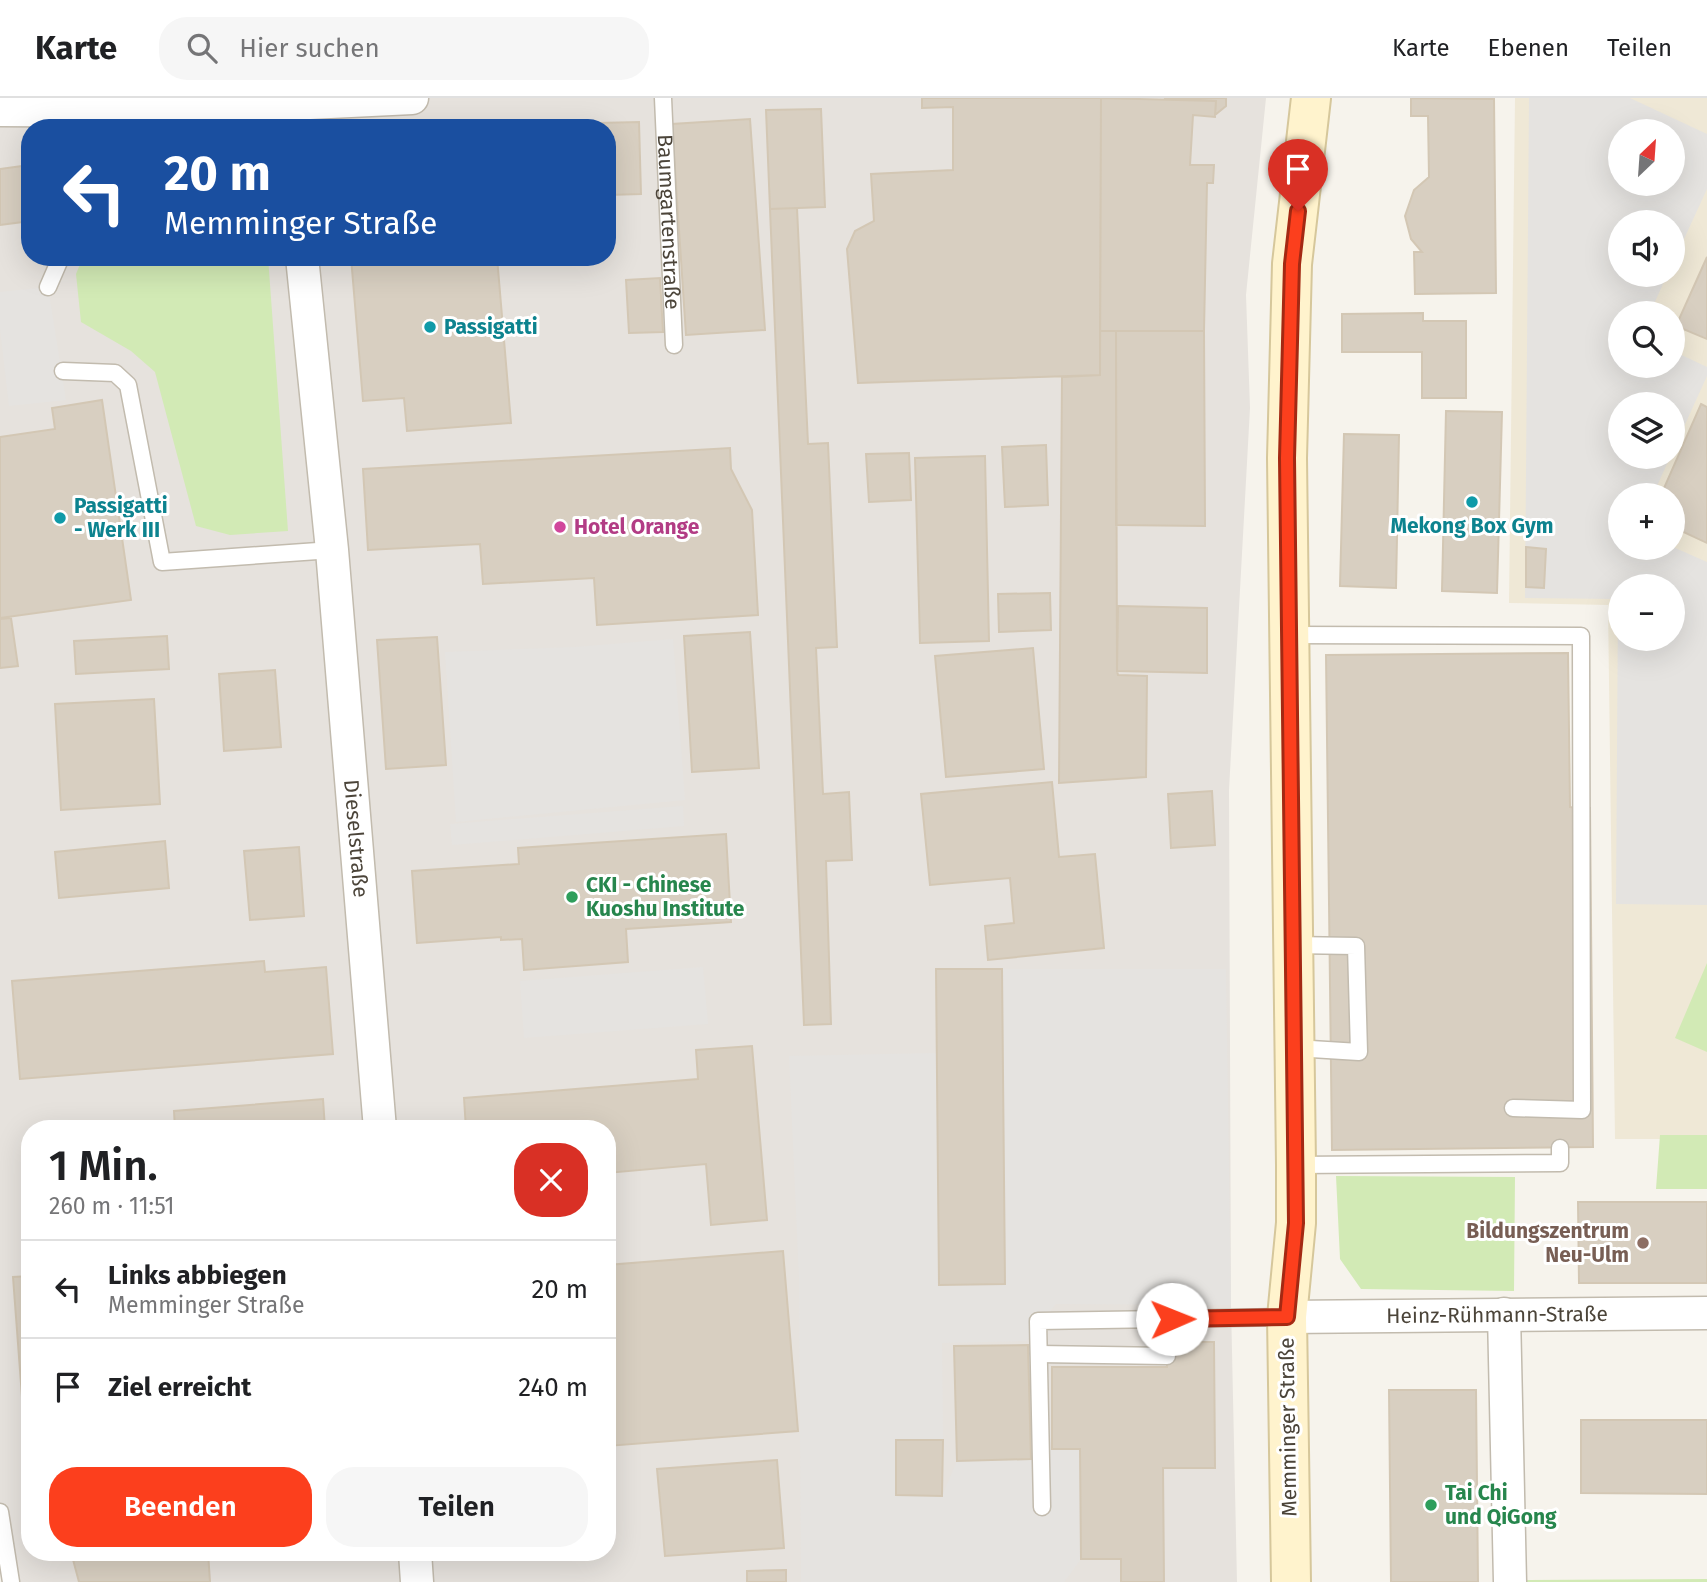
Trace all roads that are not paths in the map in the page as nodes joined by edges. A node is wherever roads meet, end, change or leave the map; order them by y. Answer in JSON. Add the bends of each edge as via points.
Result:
{"nodes":[{"id":1,"x":412,"y":98,"type":"edge"},
{"id":2,"x":663,"y":98,"type":"edge"},
{"id":3,"x":1311,"y":98,"type":"edge"},
{"id":4,"x":0,"y":110,"type":"edge"},
{"id":5,"x":288,"y":117,"type":"edge"},
{"id":6,"x":86,"y":119,"type":"edge"},
{"id":7,"x":160,"y":119,"type":"edge"},
{"id":8,"x":57,"y":266,"type":"edge"},
{"id":9,"x":303,"y":266,"type":"edge"},
{"id":10,"x":48,"y":287,"type":"dead end"},
{"id":11,"x":674,"y":345,"type":"dead end"},
{"id":12,"x":63,"y":371,"type":"dead end"},
{"id":13,"x":332,"y":550,"type":"junction"},
{"id":14,"x":1289,"y":635,"type":"junction"},
{"id":15,"x":1292,"y":945,"type":"junction"},
{"id":16,"x":1295,"y":1048,"type":"junction"},
{"id":17,"x":1513,"y":1108,"type":"dead end"},
{"id":18,"x":379,"y":1120,"type":"edge"},
{"id":19,"x":1560,"y":1148,"type":"dead end"},
{"id":20,"x":1296,"y":1165,"type":"junction"},
{"id":21,"x":1707,"y":1312,"type":"edge"},
{"id":22,"x":1504,"y":1314,"type":"junction"},
{"id":23,"x":1287,"y":1317,"type":"junction"},
{"id":24,"x":1039,"y":1354,"type":"junction"},
{"id":25,"x":1167,"y":1356,"type":"dead end"},
{"id":26,"x":1042,"y":1507,"type":"dead end"},
{"id":27,"x":0,"y":1511,"type":"edge"},
{"id":28,"x":416,"y":1561,"type":"edge"},
{"id":29,"x":11,"y":1582,"type":"edge"},
{"id":30,"x":417,"y":1582,"type":"edge"},
{"id":31,"x":1291,"y":1582,"type":"edge"},
{"id":32,"x":1510,"y":1582,"type":"edge"}],
"edges":[{"from":1,"to":5,"type":"street"},
{"from":2,"to":11,"type":"lane","name":"Baumgartenstraße"},
{"from":3,"to":14,"type":"main road","name":"Memminger Straße","via":[[1292,264]]},
{"from":4,"to":6,"type":"street"},
{"from":5,"to":7,"type":"street"},
{"from":8,"to":10,"type":"lane"},
{"from":9,"to":13,"type":"street","name":"Dieselstraße"},
{"from":12,"to":13,"type":"lane","via":[[115,373],[128,385],[162,562]]},
{"from":13,"to":18,"type":"street","name":"Dieselstraße"},
{"from":14,"to":15,"type":"main road","name":"Memminger Straße"},
{"from":14,"to":17,"type":"lane","via":[[1581,636],[1582,1110]]},
{"from":15,"to":16,"type":"main road","name":"Memminger Straße"},
{"from":15,"to":16,"type":"lane","via":[[1356,946],[1359,1052]]},
{"from":16,"to":20,"type":"main road","name":"Memminger Straße"},
{"from":19,"to":20,"type":"lane","via":[[1560,1163]]},
{"from":20,"to":23,"type":"main road","name":"Memminger Straße"},
{"from":21,"to":22,"type":"street","name":"Heinz-Rühmann-Straße"},
{"from":22,"to":23,"type":"street","name":"Heinz-Rühmann-Straße"},
{"from":22,"to":32,"type":"street"},
{"from":23,"to":24,"type":"lane","via":[[1038,1321]]},
{"from":23,"to":31,"type":"main road","name":"Memminger Straße"},
{"from":24,"to":25,"type":"lane"},
{"from":24,"to":26,"type":"lane"},
{"from":27,"to":29,"type":"lane"},
{"from":28,"to":30,"type":"street"}]}
